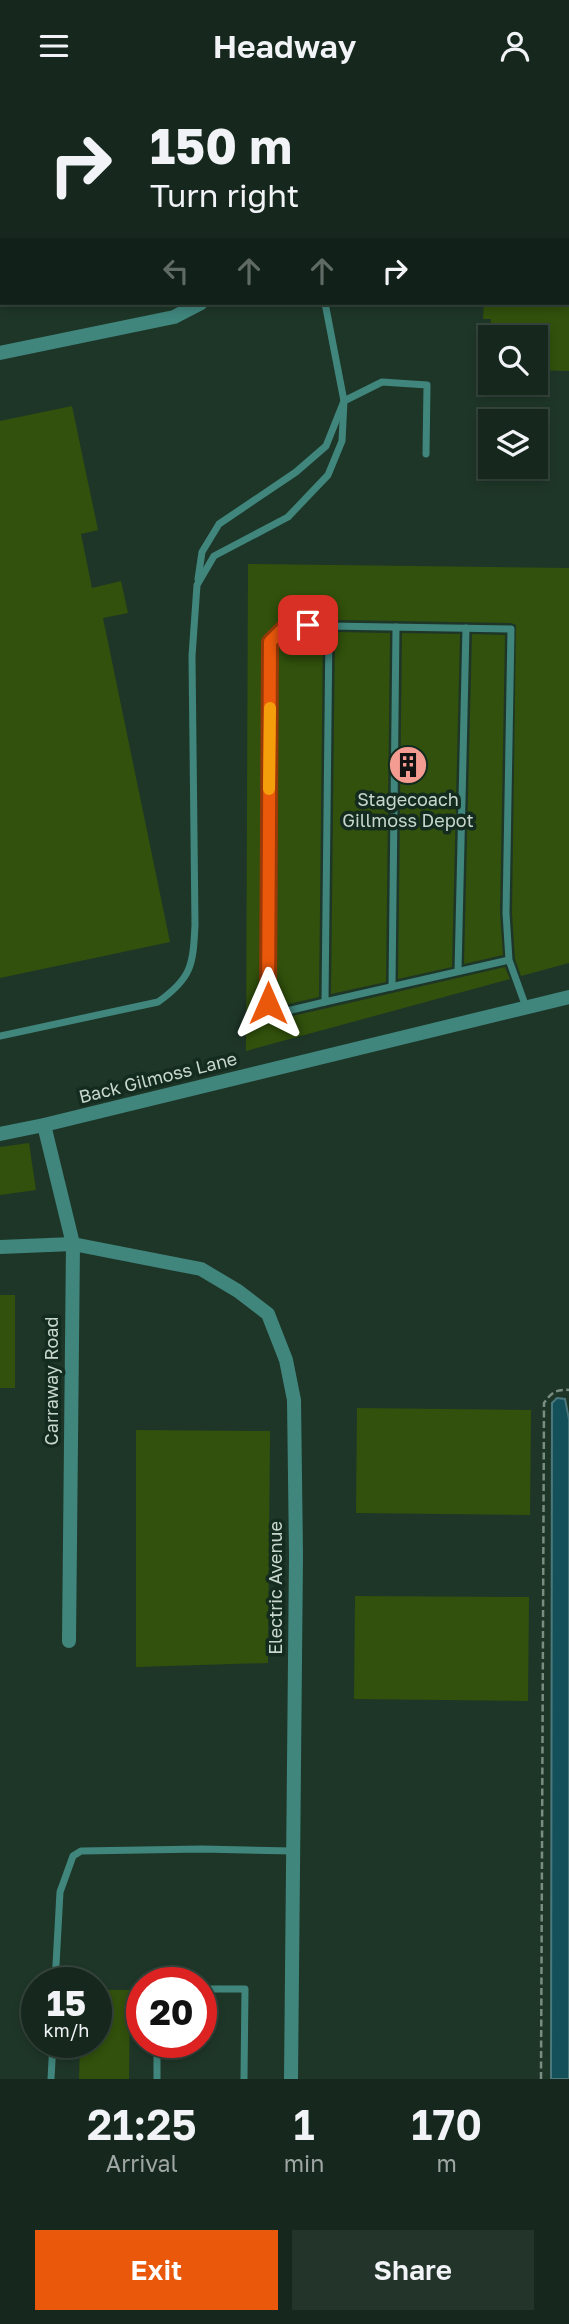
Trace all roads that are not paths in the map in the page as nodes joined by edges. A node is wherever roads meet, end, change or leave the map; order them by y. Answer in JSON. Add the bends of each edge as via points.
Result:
{"nodes":[{"id":1,"x":197,"y":305,"type":"edge"},
{"id":2,"x":325,"y":305,"type":"edge"},
{"id":3,"x":0,"y":353,"type":"edge"},
{"id":4,"x":344,"y":401,"type":"junction"},
{"id":5,"x":426,"y":454,"type":"dead end"},
{"id":6,"x":197,"y":585,"type":"junction"},
{"id":7,"x":329,"y":626,"type":"junction"},
{"id":8,"x":396,"y":627,"type":"junction"},
{"id":9,"x":467,"y":628,"type":"junction"},
{"id":10,"x":509,"y":960,"type":"junction"},
{"id":11,"x":458,"y":971,"type":"junction"},
{"id":12,"x":392,"y":987,"type":"junction"},
{"id":13,"x":569,"y":996,"type":"edge"},
{"id":14,"x":325,"y":1002,"type":"junction"},
{"id":15,"x":526,"y":1007,"type":"junction"},
{"id":16,"x":0,"y":1035,"type":"edge"},
{"id":17,"x":44,"y":1125,"type":"junction"},
{"id":18,"x":0,"y":1134,"type":"edge"},
{"id":19,"x":73,"y":1244,"type":"junction"},
{"id":20,"x":0,"y":1247,"type":"edge"},
{"id":21,"x":69,"y":1641,"type":"dead end"},
{"id":22,"x":293,"y":1851,"type":"junction"},
{"id":23,"x":56,"y":1967,"type":"edge"},
{"id":24,"x":217,"y":1989,"type":"edge"},
{"id":25,"x":52,"y":2058,"type":"edge"},
{"id":26,"x":157,"y":2058,"type":"edge"},
{"id":27,"x":51,"y":2079,"type":"edge"},
{"id":28,"x":157,"y":2079,"type":"edge"},
{"id":29,"x":244,"y":2079,"type":"edge"},
{"id":30,"x":291,"y":2079,"type":"edge"}],
"edges":[{"from":1,"to":3,"type":"street","via":[[174,317]]},
{"from":2,"to":4,"type":"lane"},
{"from":4,"to":5,"type":"lane","via":[[382,382],[427,385]]},
{"from":4,"to":6,"type":"lane","via":[[326,446],[296,473],[219,524],[202,552]]},
{"from":4,"to":6,"type":"lane","via":[[342,441],[328,475],[288,517],[214,556]]},
{"from":6,"to":16,"type":"lane","via":[[192,656],[193,960],[180,987],[158,1002]]},
{"from":7,"to":8,"type":"lane"},
{"from":7,"to":14,"type":"lane"},
{"from":7,"to":14,"type":"lane","via":[[287,625],[270,642],[268,1003],[283,1012]]},
{"from":8,"to":9,"type":"lane"},
{"from":8,"to":12,"type":"lane"},
{"from":9,"to":10,"type":"lane","via":[[511,629]]},
{"from":9,"to":11,"type":"lane"},
{"from":10,"to":11,"type":"lane"},
{"from":10,"to":15,"type":"lane"},
{"from":11,"to":12,"type":"lane"},
{"from":12,"to":14,"type":"lane"},
{"from":13,"to":15,"type":"street","name":"Back Gilmoss Lane"},
{"from":15,"to":17,"type":"street","name":"Back Gilmoss Lane"},
{"from":17,"to":18,"type":"street","name":"Back Gilmoss Lane"},
{"from":17,"to":19,"type":"street","name":"Carraway Road"},
{"from":19,"to":20,"type":"street","name":"Electric Avenue"},
{"from":19,"to":21,"type":"street","name":"Carraway Road"},
{"from":19,"to":22,"type":"street","name":"Electric Avenue","via":[[201,1269],[268,1314],[286,1360],[294,1401]]},
{"from":22,"to":23,"type":"lane","via":[[81,1851],[72,1856],[60,1892]]},
{"from":22,"to":30,"type":"street","name":"Electric Avenue"},
{"from":24,"to":29,"type":"lane","via":[[245,1989]]},
{"from":25,"to":27,"type":"lane"},
{"from":26,"to":28,"type":"lane"}]}
